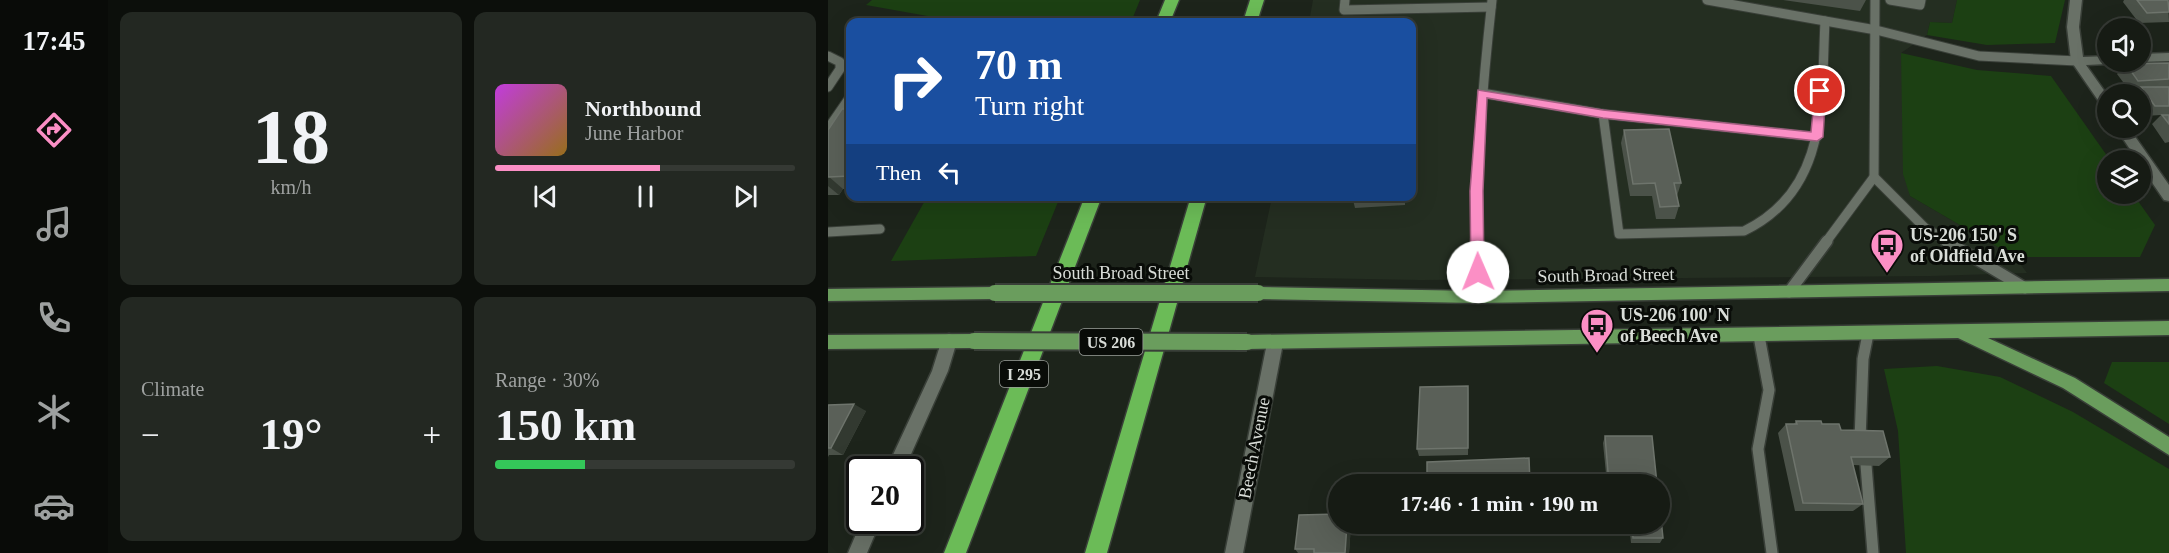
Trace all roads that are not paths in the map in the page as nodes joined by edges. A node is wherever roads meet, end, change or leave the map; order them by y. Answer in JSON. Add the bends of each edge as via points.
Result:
{"nodes":[{"id":1,"x":1172,"y":0,"type":"edge"},
{"id":2,"x":1257,"y":0,"type":"edge"},
{"id":3,"x":1345,"y":0,"type":"edge"},
{"id":4,"x":1707,"y":0,"type":"edge"},
{"id":5,"x":1875,"y":0,"type":"edge"},
{"id":6,"x":1890,"y":0,"type":"edge"},
{"id":7,"x":1921,"y":0,"type":"edge"},
{"id":8,"x":2076,"y":0,"type":"edge"},
{"id":9,"x":1491,"y":4,"type":"edge"},
{"id":10,"x":1165,"y":18,"type":"edge"},
{"id":11,"x":1251,"y":18,"type":"edge"},
{"id":12,"x":1825,"y":21,"type":"junction"},
{"id":13,"x":1876,"y":30,"type":"junction"},
{"id":14,"x":828,"y":56,"type":"edge"},
{"id":15,"x":2169,"y":57,"type":"edge"},
{"id":16,"x":2151,"y":58,"type":"edge"},
{"id":17,"x":2097,"y":60,"type":"edge"},
{"id":18,"x":2077,"y":61,"type":"junction"},
{"id":19,"x":828,"y":87,"type":"edge"},
{"id":20,"x":2097,"y":90,"type":"edge"},
{"id":21,"x":1482,"y":93,"type":"junction"},
{"id":22,"x":846,"y":103,"type":"edge"},
{"id":23,"x":1603,"y":114,"type":"junction"},
{"id":24,"x":828,"y":129,"type":"edge"},
{"id":25,"x":1817,"y":137,"type":"junction"},
{"id":26,"x":2129,"y":138,"type":"edge"},
{"id":27,"x":1874,"y":177,"type":"junction"},
{"id":28,"x":2169,"y":196,"type":"edge"},
{"id":29,"x":1092,"y":201,"type":"edge"},
{"id":30,"x":1198,"y":201,"type":"edge"},
{"id":31,"x":880,"y":229,"type":"dead end"},
{"id":32,"x":828,"y":232,"type":"edge"},
{"id":33,"x":2169,"y":285,"type":"edge"},
{"id":34,"x":2025,"y":288,"type":"junction"},
{"id":35,"x":1789,"y":292,"type":"junction"},
{"id":36,"x":828,"y":295,"type":"edge"},
{"id":37,"x":1476,"y":297,"type":"junction"},
{"id":38,"x":2169,"y":328,"type":"edge"},
{"id":39,"x":1959,"y":333,"type":"junction"},
{"id":40,"x":1868,"y":334,"type":"junction"},
{"id":41,"x":1759,"y":336,"type":"junction"},
{"id":42,"x":949,"y":341,"type":"junction"},
{"id":43,"x":828,"y":342,"type":"edge"},
{"id":44,"x":1275,"y":343,"type":"junction"},
{"id":45,"x":1860,"y":440,"type":"edge"},
{"id":46,"x":2169,"y":447,"type":"edge"},
{"id":47,"x":901,"y":456,"type":"edge"},
{"id":48,"x":1866,"y":465,"type":"edge"},
{"id":49,"x":866,"y":534,"type":"edge"},
{"id":50,"x":857,"y":553,"type":"edge"},
{"id":51,"x":955,"y":553,"type":"edge"},
{"id":52,"x":1096,"y":553,"type":"edge"},
{"id":53,"x":1234,"y":553,"type":"edge"},
{"id":54,"x":1772,"y":553,"type":"edge"},
{"id":55,"x":1872,"y":553,"type":"edge"}],
"edges":[{"from":1,"to":10,"type":"highway"},
{"from":2,"to":11,"type":"highway"},
{"from":3,"to":9,"type":"lane","via":[[1344,10]]},
{"from":4,"to":12,"type":"lane"},
{"from":5,"to":13,"type":"lane"},
{"from":6,"to":7,"type":"lane","via":[[1920,5]]},
{"from":8,"to":18,"type":"street","via":[[2073,27]]},
{"from":9,"to":21,"type":"lane"},
{"from":12,"to":13,"type":"lane"},
{"from":12,"to":25,"type":"lane"},
{"from":13,"to":18,"type":"lane","via":[[1979,56]]},
{"from":13,"to":27,"type":"lane"},
{"from":14,"to":19,"type":"lane","via":[[840,62],[840,69]]},
{"from":15,"to":16,"type":"street"},
{"from":17,"to":18,"type":"street"},
{"from":18,"to":20,"type":"street"},
{"from":21,"to":23,"type":"lane"},
{"from":21,"to":37,"type":"lane","via":[[1476,191]]},
{"from":22,"to":24,"type":"lane"},
{"from":23,"to":25,"type":"lane"},
{"from":23,"to":25,"type":"lane","via":[[1619,234],[1744,231],[1760,225],[1785,202],[1804,175]]},
{"from":26,"to":28,"type":"street"},
{"from":27,"to":34,"type":"lane","via":[[1925,228]]},
{"from":27,"to":35,"type":"lane"},
{"from":29,"to":51,"type":"highway","number":"I 295"},
{"from":30,"to":52,"type":"highway"},
{"from":31,"to":32,"type":"lane"},
{"from":33,"to":34,"type":"main road","name":"South Broad Street"},
{"from":34,"to":35,"type":"main road","name":"South Broad Street"},
{"from":35,"to":37,"type":"main road","name":"South Broad Street"},
{"from":36,"to":37,"type":"main road","name":"South Broad Street","bridge":true,"via":[[1258,293]]},
{"from":38,"to":39,"type":"main road","number":"US 206"},
{"from":39,"to":40,"type":"main road","number":"US 206"},
{"from":39,"to":46,"type":"main road","via":[[2069,383]]},
{"from":40,"to":41,"type":"main road","number":"US 206"},
{"from":40,"to":45,"type":"lane","via":[[1863,359]]},
{"from":41,"to":44,"type":"main road","number":"US 206"},
{"from":41,"to":54,"type":"lane","via":[[1768,390],[1758,449]]},
{"from":42,"to":43,"type":"main road","number":"US 206"},
{"from":42,"to":44,"type":"main road","number":"US 206","bridge":true},
{"from":42,"to":47,"type":"street","via":[[940,371]]},
{"from":44,"to":53,"type":"street","name":"Beech Avenue"},
{"from":48,"to":55,"type":"lane"},
{"from":49,"to":50,"type":"street"}]}
